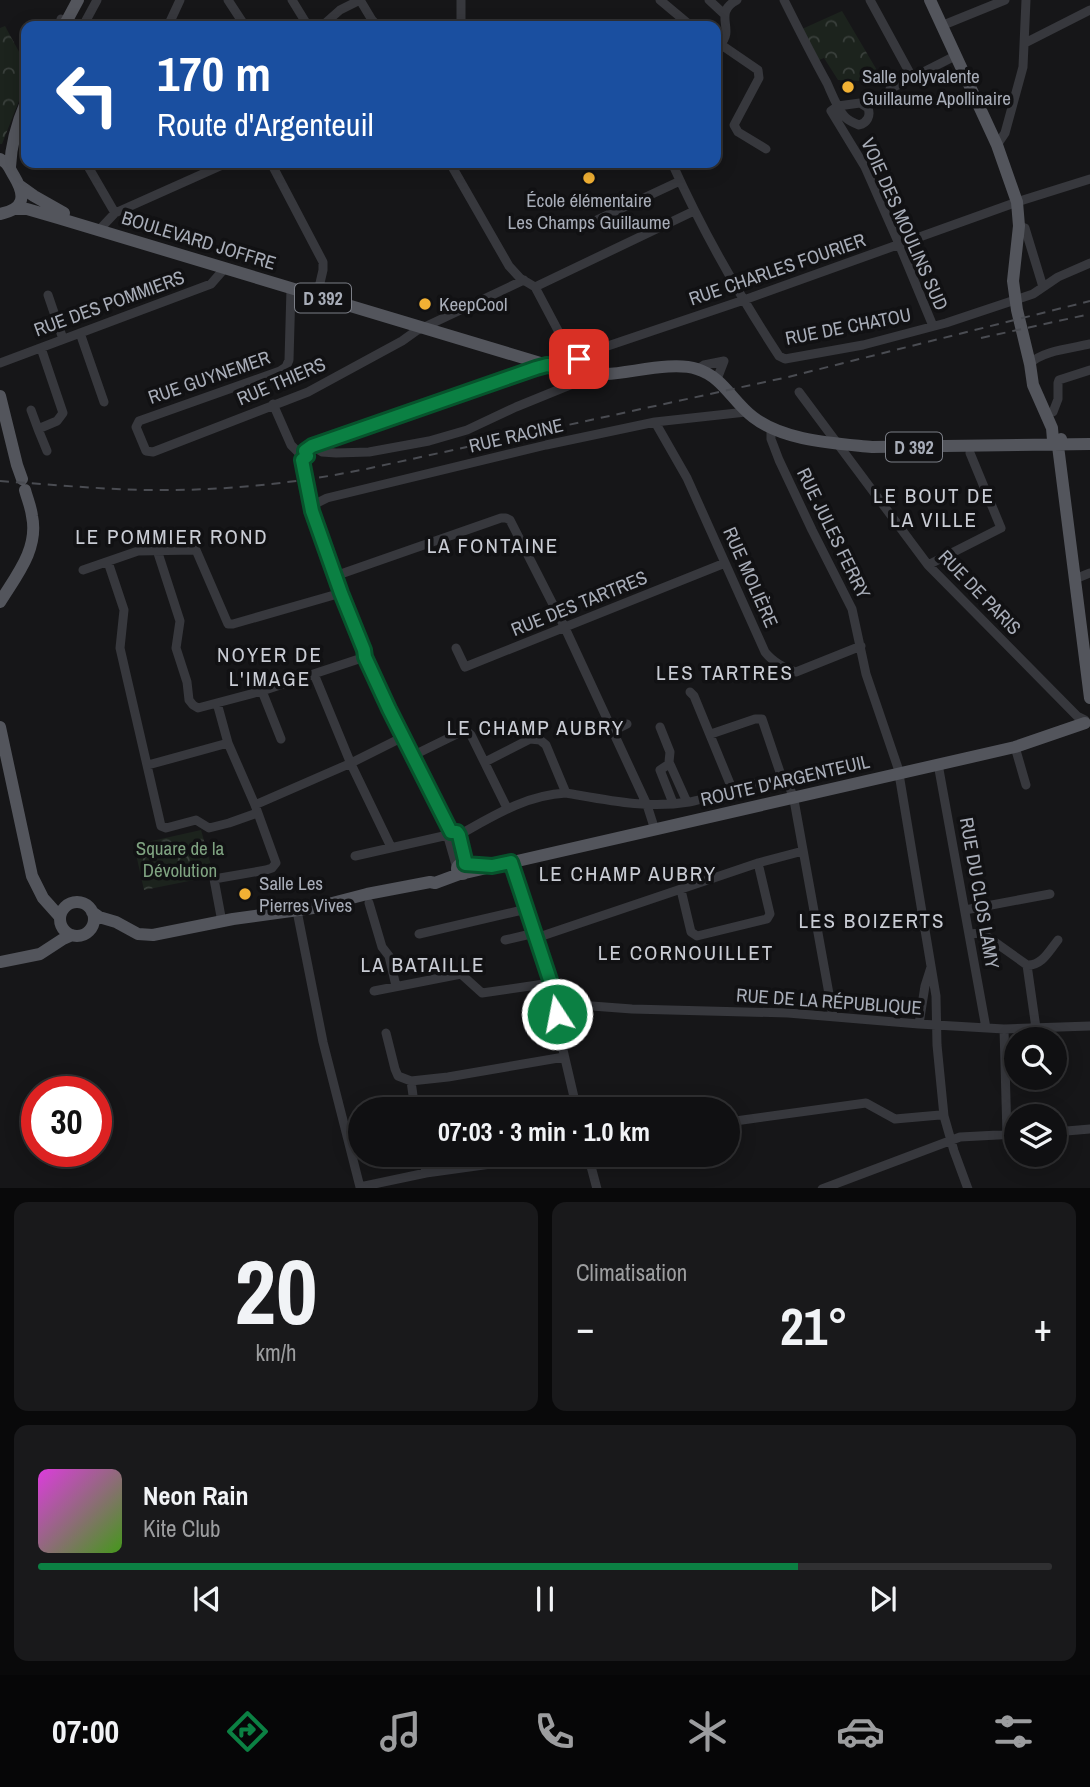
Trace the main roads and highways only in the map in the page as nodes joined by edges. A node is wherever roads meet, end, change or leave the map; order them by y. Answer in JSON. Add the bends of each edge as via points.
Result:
{"nodes":[{"id":1,"x":70,"y":0,"type":"edge"},
{"id":2,"x":78,"y":0,"type":"edge"},
{"id":3,"x":930,"y":0,"type":"edge"},
{"id":4,"x":66,"y":21,"type":"edge"},
{"id":5,"x":67,"y":21,"type":"edge"},
{"id":6,"x":21,"y":105,"type":"edge"},
{"id":7,"x":21,"y":115,"type":"edge"},
{"id":8,"x":0,"y":152,"type":"edge"},
{"id":9,"x":5,"y":163,"type":"edge"},
{"id":10,"x":20,"y":186,"type":"junction"},
{"id":11,"x":8,"y":212,"type":"edge"},
{"id":12,"x":0,"y":224,"type":"edge"},
{"id":13,"x":99,"y":230,"type":"junction"},
{"id":14,"x":1030,"y":367,"type":"junction"},
{"id":15,"x":0,"y":396,"type":"edge"},
{"id":16,"x":1090,"y":444,"type":"edge"},
{"id":17,"x":1058,"y":446,"type":"junction"},
{"id":18,"x":0,"y":602,"type":"edge"},
{"id":19,"x":1090,"y":698,"type":"edge"},
{"id":20,"x":1088,"y":721,"type":"edge"},
{"id":21,"x":0,"y":727,"type":"edge"},
{"id":22,"x":41,"y":894,"type":"junction"},
{"id":23,"x":70,"y":904,"type":"junction"},
{"id":24,"x":92,"y":912,"type":"junction"},
{"id":25,"x":61,"y":920,"type":"junction"},
{"id":26,"x":123,"y":927,"type":"junction"},
{"id":27,"x":91,"y":928,"type":"junction"},
{"id":28,"x":72,"y":935,"type":"junction"},
{"id":29,"x":38,"y":955,"type":"junction"},
{"id":30,"x":0,"y":962,"type":"edge"}],
"edges":[{"from":1,"to":4,"type":"main road"},
{"from":2,"to":5,"type":"main road"},
{"from":3,"to":14,"type":"main road","via":[[997,145],[1017,202],[1013,281]]},
{"from":6,"to":8,"type":"main road"},
{"from":7,"to":9,"type":"main road"},
{"from":9,"to":10,"type":"main road"},
{"from":10,"to":11,"type":"main road","via":[[20,203]]},
{"from":10,"to":13,"type":"main road","name":"BOULEVARD JOFFRE","number":"D 392"},
{"from":11,"to":12,"type":"main road"},
{"from":11,"to":13,"type":"main road","name":"BOULEVARD JOFFRE","number":"D 392","via":[[27,209]]},
{"from":13,"to":17,"type":"main road","name":"BOULEVARD JOFFRE","number":"D 392","via":[[547,365],[605,374],[698,369],[717,379],[741,413],[794,436],[872,447]]},
{"from":14,"to":17,"type":"main road"},
{"from":14,"to":17,"type":"main road","via":[[1054,412],[1061,439]]},
{"from":15,"to":18,"type":"main road","via":[[33,519],[25,564]]},
{"from":16,"to":17,"type":"main road","name":"BOULEVARD JOFFRE","number":"D 392"},
{"from":17,"to":19,"type":"main road"},
{"from":20,"to":26,"type":"main road","name":"ROUTE D'ARGENTEUIL","via":[[1015,747],[511,862],[452,869],[430,882],[297,911],[146,936]]},
{"from":21,"to":22,"type":"main road","via":[[32,876]]},
{"from":22,"to":23,"type":"main road"},
{"from":22,"to":25,"type":"main road"},
{"from":23,"to":24,"type":"main road","via":[[83,903]]},
{"from":23,"to":25,"type":"main road"},
{"from":24,"to":26,"type":"main road","name":"ROUTE D'ARGENTEUIL"},
{"from":24,"to":27,"type":"main road"},
{"from":25,"to":28,"type":"main road","via":[[63,929]]},
{"from":25,"to":29,"type":"main road","via":[[53,940]]},
{"from":26,"to":27,"type":"main road","name":"ROUTE D'ARGENTEUIL"},
{"from":27,"to":28,"type":"main road","via":[[83,935]]},
{"from":28,"to":29,"type":"main road"},
{"from":29,"to":30,"type":"main road"}]}
